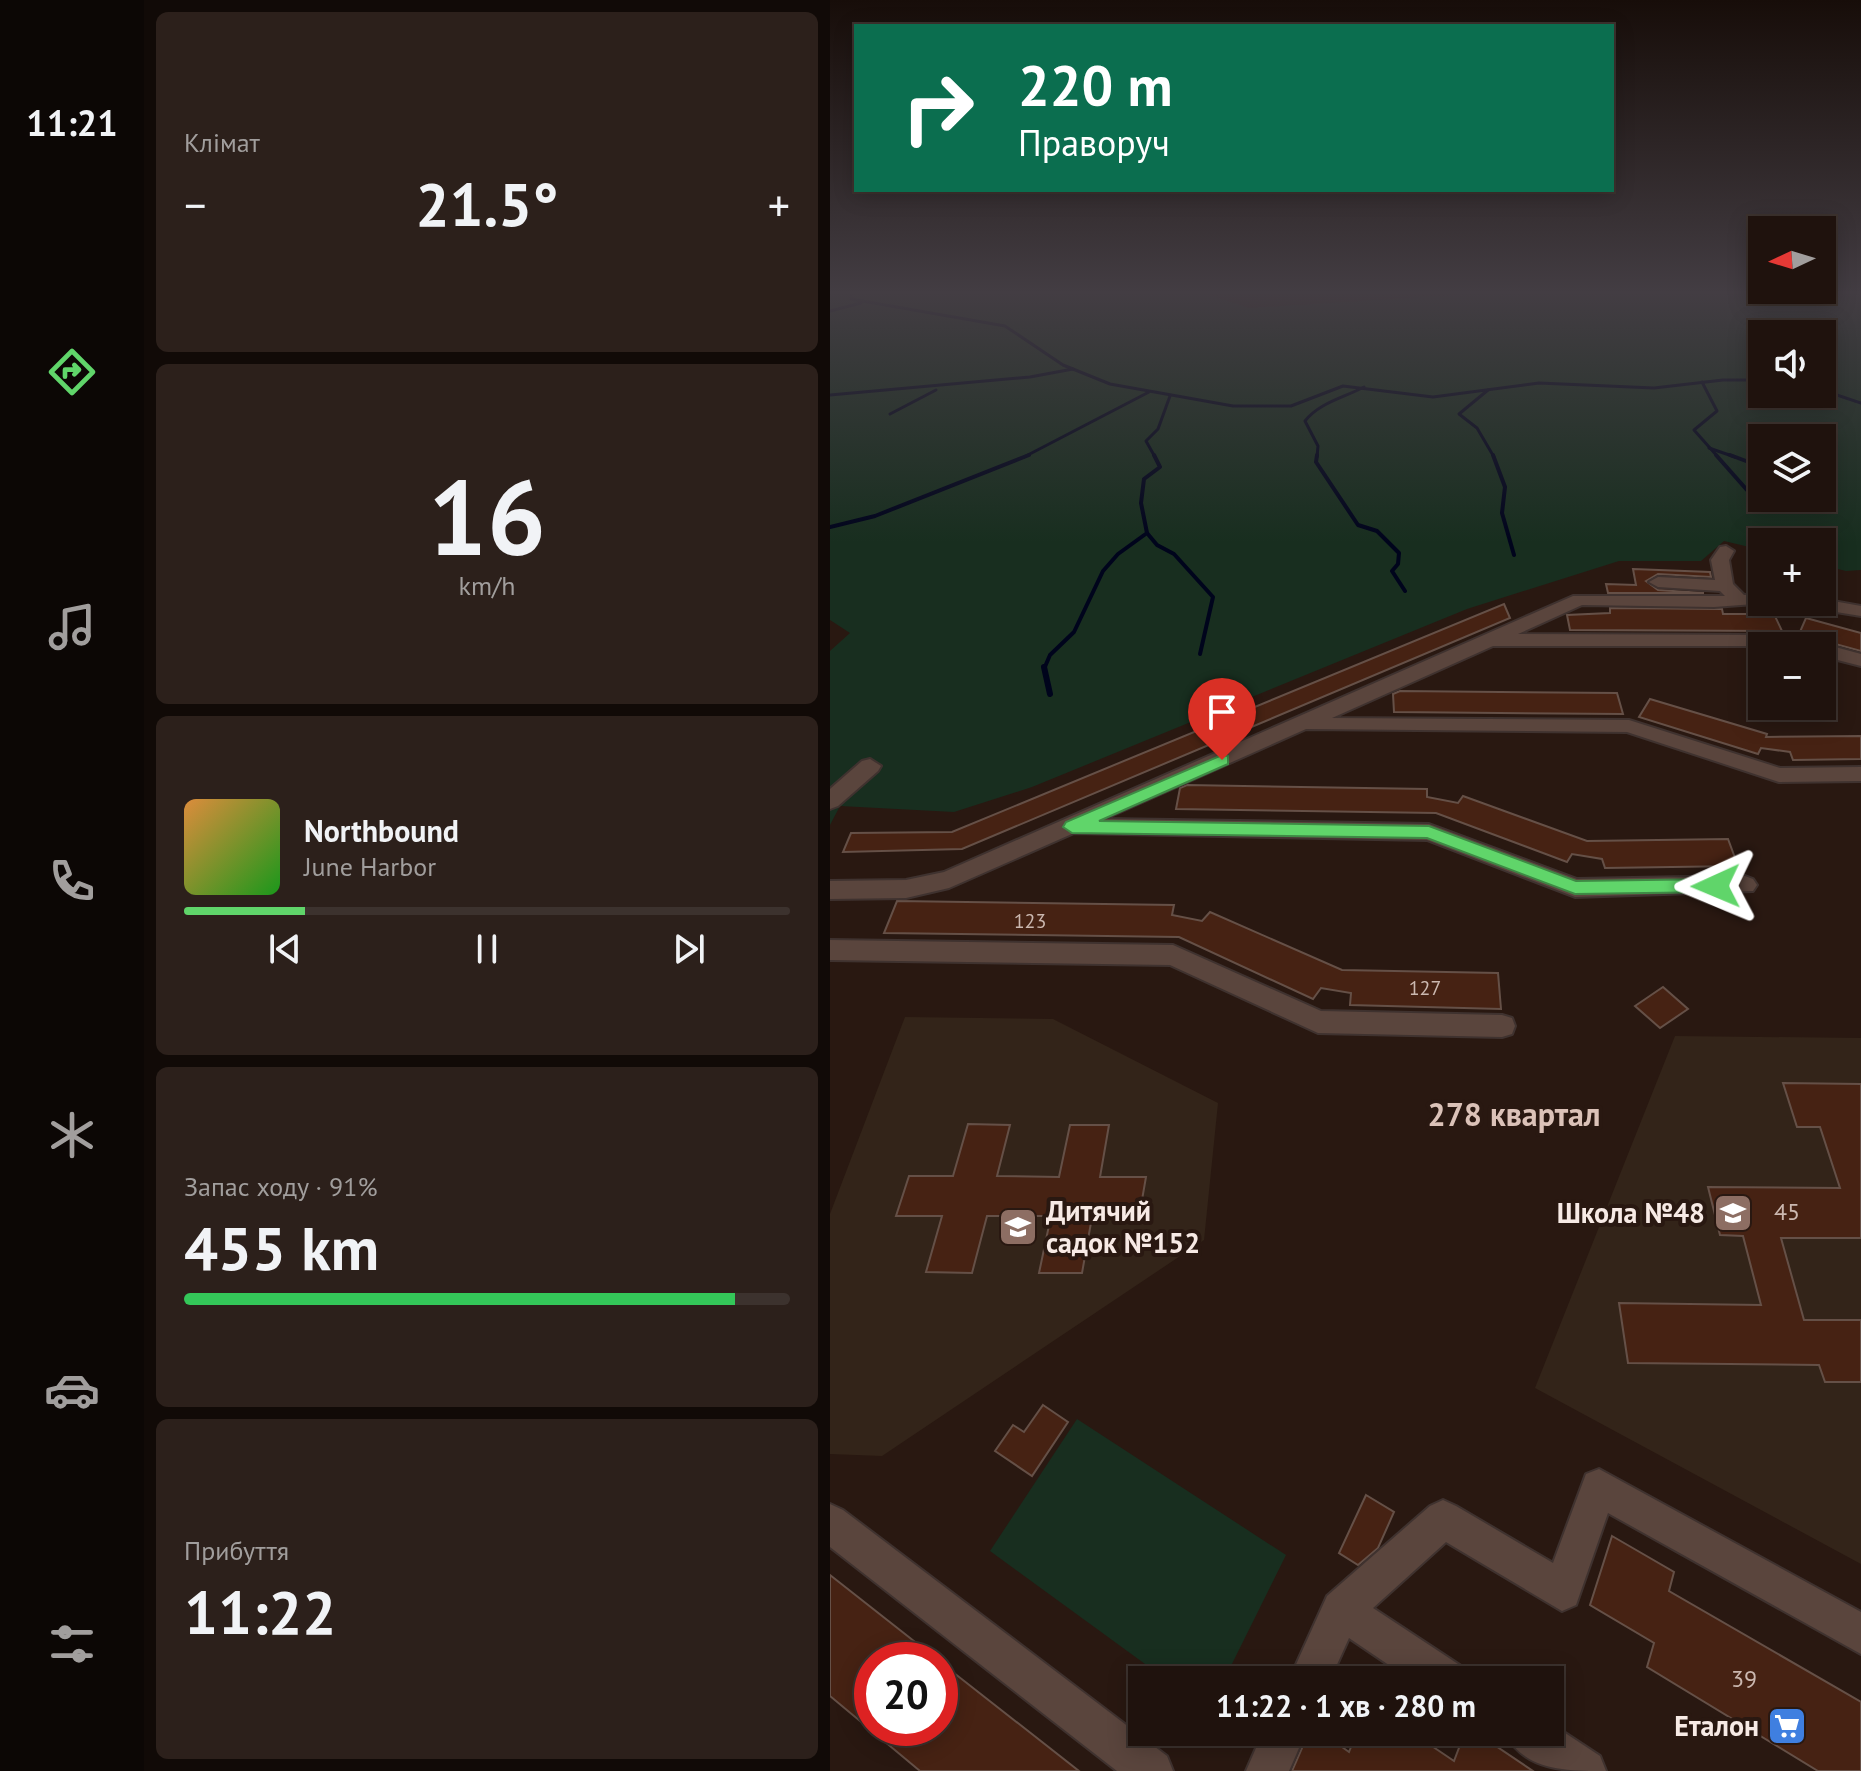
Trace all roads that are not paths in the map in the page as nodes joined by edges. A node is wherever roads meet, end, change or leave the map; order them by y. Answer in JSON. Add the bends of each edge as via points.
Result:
{"nodes":[{"id":1,"x":1726,"y":551,"type":"dead end"},
{"id":2,"x":1658,"y":582,"type":"dead end"},
{"id":3,"x":1732,"y":592,"type":"junction"},
{"id":4,"x":1748,"y":596,"type":"edge"},
{"id":5,"x":1836,"y":607,"type":"edge"},
{"id":6,"x":1861,"y":611,"type":"edge"},
{"id":7,"x":1490,"y":640,"type":"junction"},
{"id":8,"x":1748,"y":641,"type":"edge"},
{"id":9,"x":1836,"y":654,"type":"edge"},
{"id":10,"x":1861,"y":660,"type":"edge"},
{"id":11,"x":1304,"y":724,"type":"junction"},
{"id":12,"x":870,"y":766,"type":"dead end"},
{"id":13,"x":1861,"y":774,"type":"edge"},
{"id":14,"x":830,"y":801,"type":"edge"},
{"id":15,"x":1072,"y":827,"type":"junction"},
{"id":16,"x":1745,"y":885,"type":"dead end"},
{"id":17,"x":833,"y":896,"type":"edge"},
{"id":18,"x":830,"y":950,"type":"edge"},
{"id":19,"x":1502,"y":1026,"type":"dead end"},
{"id":20,"x":830,"y":1523,"type":"edge"},
{"id":21,"x":1341,"y":1610,"type":"junction"},
{"id":22,"x":1861,"y":1634,"type":"edge"},
{"id":23,"x":1315,"y":1666,"type":"edge"},
{"id":24,"x":1426,"y":1666,"type":"edge"},
{"id":25,"x":1279,"y":1746,"type":"edge"},
{"id":26,"x":1547,"y":1746,"type":"edge"},
{"id":27,"x":1152,"y":1771,"type":"edge"},
{"id":28,"x":1267,"y":1771,"type":"edge"},
{"id":29,"x":1585,"y":1771,"type":"edge"}],
"edges":[{"from":1,"to":3,"type":"lane","via":[[1720,560]]},
{"from":2,"to":3,"type":"lane"},
{"from":3,"to":4,"type":"lane"},
{"from":3,"to":7,"type":"lane","via":[[1714,602],[1579,600]]},
{"from":5,"to":6,"type":"lane"},
{"from":7,"to":8,"type":"lane"},
{"from":7,"to":11,"type":"lane"},
{"from":9,"to":10,"type":"lane"},
{"from":11,"to":13,"type":"lane","via":[[1629,726],[1779,775]]},
{"from":11,"to":15,"type":"lane"},
{"from":12,"to":14,"type":"lane"},
{"from":15,"to":16,"type":"lane","via":[[1429,832],[1575,888]]},
{"from":15,"to":17,"type":"lane","via":[[926,886]]},
{"from":18,"to":19,"type":"lane","via":[[1173,955],[1318,1022]]},
{"from":20,"to":27,"type":"lane"},
{"from":21,"to":22,"type":"lane","via":[[1443,1519],[1562,1591],[1599,1487]]},
{"from":21,"to":23,"type":"lane"},
{"from":21,"to":24,"type":"lane"},
{"from":25,"to":28,"type":"lane"},
{"from":26,"to":29,"type":"lane"}]}
